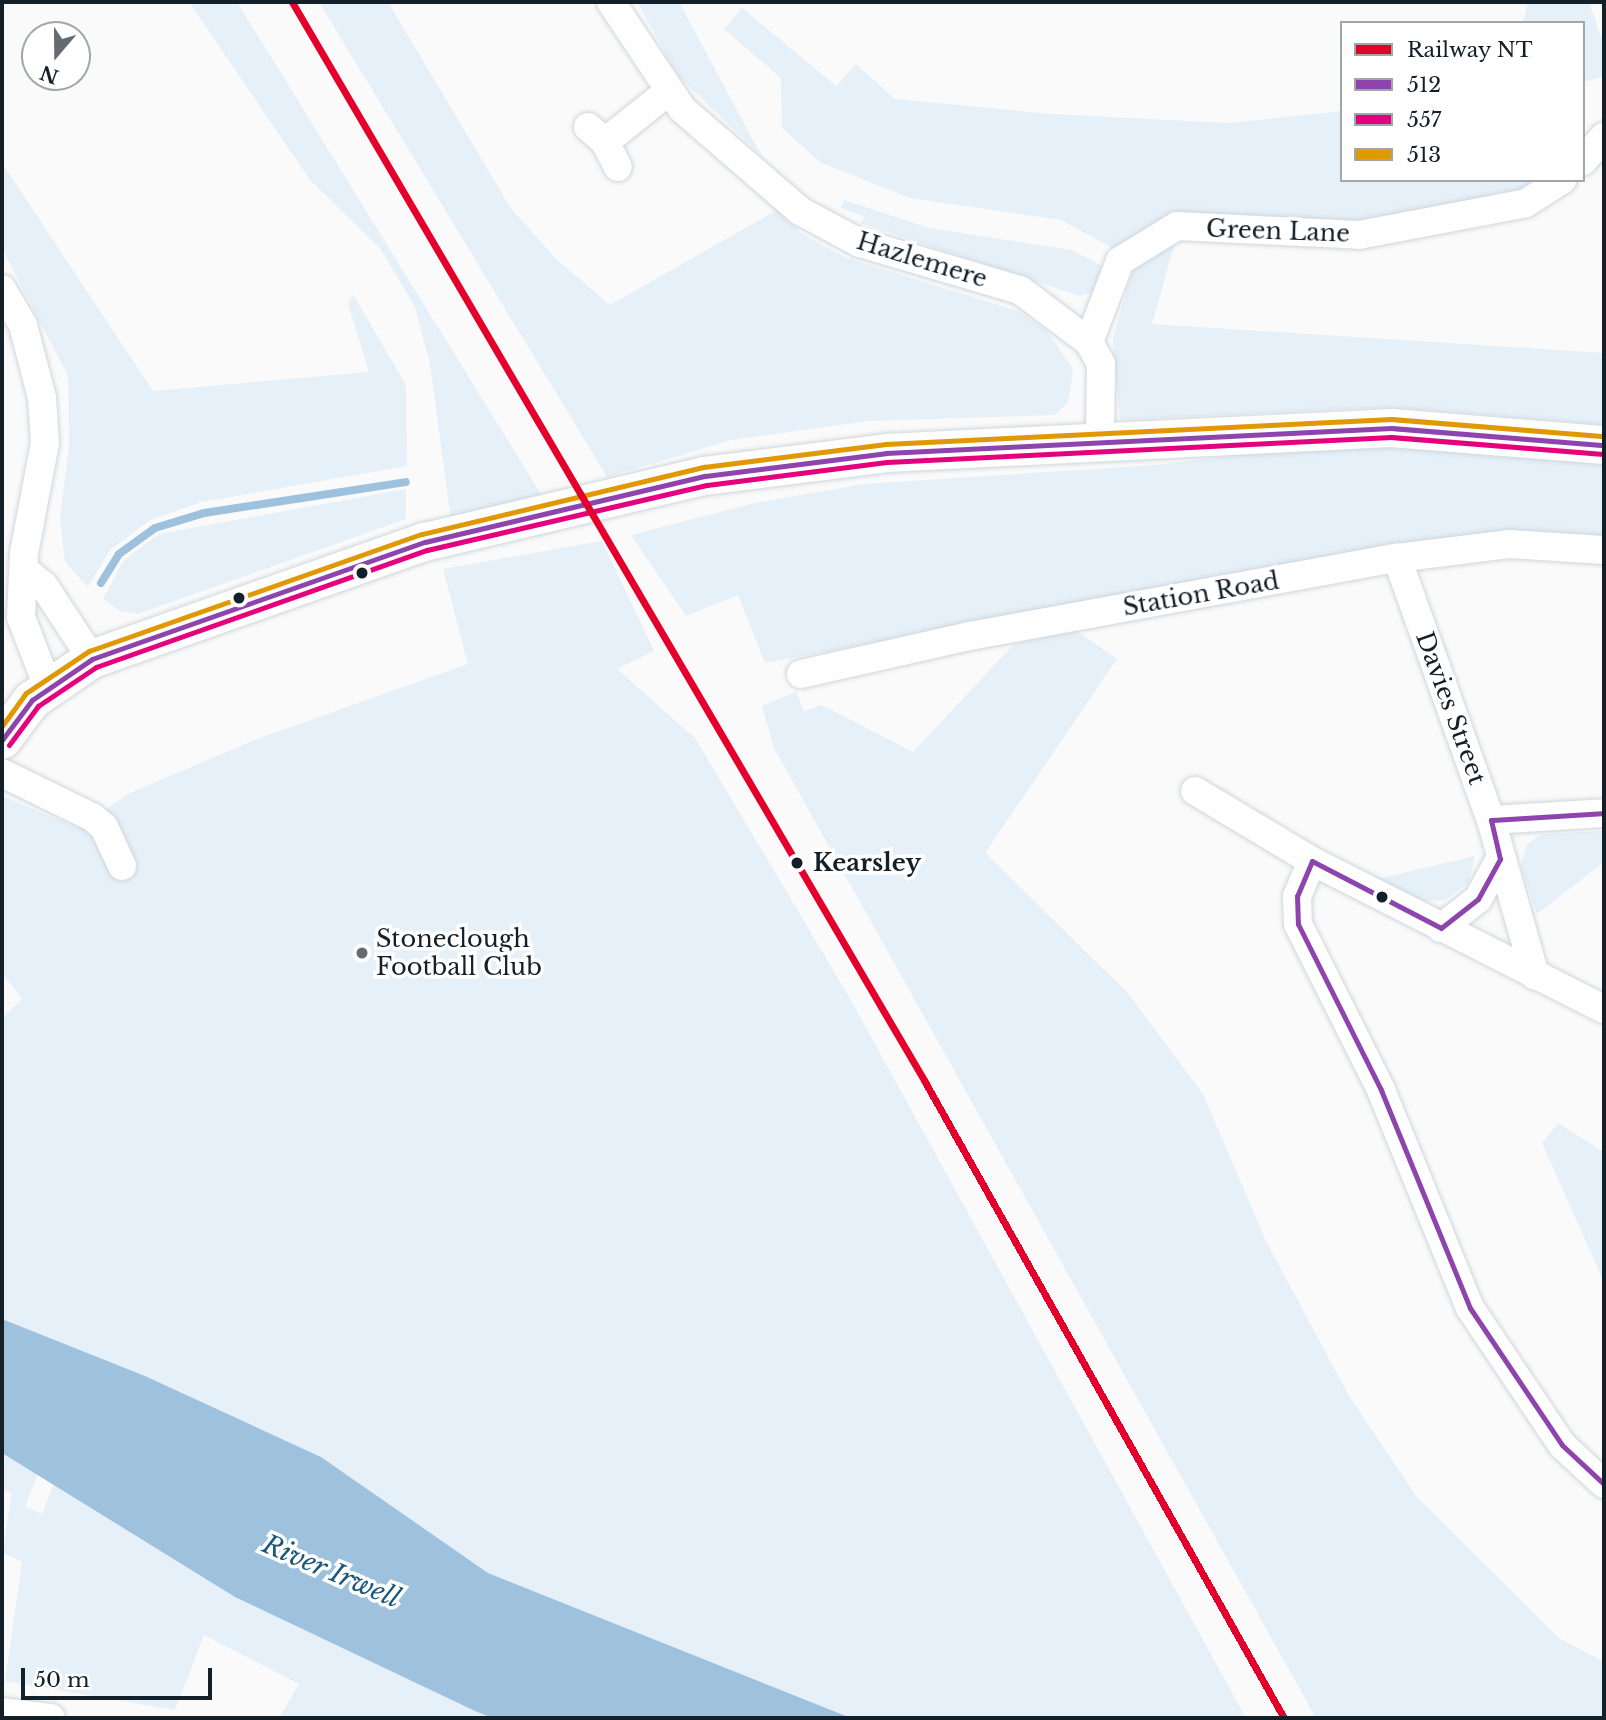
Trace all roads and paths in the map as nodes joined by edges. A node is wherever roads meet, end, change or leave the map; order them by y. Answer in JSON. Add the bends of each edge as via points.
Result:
{"nodes":[{"id":1,"x":611,"y":2,"type":"edge"},
{"id":2,"x":670,"y":91,"type":"junction"},
{"id":3,"x":1604,"y":137,"type":"edge"},
{"id":4,"x":1585,"y":159,"type":"edge"},
{"id":5,"x":618,"y":167,"type":"dead end"},
{"id":6,"x":1559,"y":182,"type":"edge"},
{"id":7,"x":2,"y":289,"type":"edge"},
{"id":8,"x":1089,"y":342,"type":"junction"},
{"id":9,"x":1100,"y":440,"type":"junction"},
{"id":10,"x":1604,"y":444,"type":"edge"},
{"id":11,"x":1604,"y":550,"type":"edge"},
{"id":12,"x":17,"y":558,"type":"edge"},
{"id":13,"x":1396,"y":558,"type":"junction"},
{"id":14,"x":92,"y":659,"type":"junction"},
{"id":15,"x":801,"y":674,"type":"dead end"},
{"id":16,"x":48,"y":687,"type":"junction"},
{"id":17,"x":2,"y":740,"type":"edge"},
{"id":18,"x":2,"y":773,"type":"edge"},
{"id":19,"x":1195,"y":791,"type":"dead end"},
{"id":20,"x":1604,"y":813,"type":"edge"},
{"id":21,"x":1491,"y":820,"type":"junction"},
{"id":22,"x":1500,"y":859,"type":"junction"},
{"id":23,"x":1312,"y":861,"type":"junction"},
{"id":24,"x":122,"y":866,"type":"dead end"},
{"id":25,"x":1441,"y":928,"type":"junction"},
{"id":26,"x":1535,"y":976,"type":"junction"},
{"id":27,"x":1604,"y":1009,"type":"edge"},
{"id":28,"x":1604,"y":1484,"type":"edge"},
{"id":29,"x":2,"y":1712,"type":"edge"},
{"id":30,"x":51,"y":1718,"type":"edge"}],
"edges":[{"from":1,"to":2,"type":"street","name":"Hazlemere"},
{"from":2,"to":5,"type":"street","via":[[596,134]]},
{"from":2,"to":8,"type":"street","name":"Hazlemere","via":[[682,108],[800,211],[860,243],[1020,290]]},
{"from":3,"to":4,"type":"street"},
{"from":6,"to":8,"type":"street","name":"Green Lane","via":[[1526,203],[1359,235],[1177,226],[1120,261]]},
{"from":7,"to":12,"type":"street","via":[[23,325],[42,398],[45,443]]},
{"from":8,"to":9,"type":"street","via":[[1101,365]]},
{"from":9,"to":10,"type":"main road","via":[[1391,428]]},
{"from":9,"to":14,"type":"main road","via":[[823,459],[661,484],[425,542]]},
{"from":11,"to":13,"type":"street","name":"Station Road","via":[[1510,544]]},
{"from":12,"to":14,"type":"street","via":[[44,586]]},
{"from":12,"to":16,"type":"street","via":[[21,617]]},
{"from":13,"to":15,"type":"street","name":"Station Road","via":[[970,636]]},
{"from":13,"to":21,"type":"street","name":"Davies Street"},
{"from":14,"to":16,"type":"main road"},
{"from":16,"to":17,"type":"main road"},
{"from":18,"to":24,"type":"street","via":[[92,817],[104,827]]},
{"from":19,"to":23,"type":"street"},
{"from":20,"to":21,"type":"street"},
{"from":21,"to":22,"type":"street","name":"Davies Street"},
{"from":22,"to":25,"type":"street","via":[[1478,899]]},
{"from":22,"to":26,"type":"street","name":"Davies Street"},
{"from":23,"to":25,"type":"street"},
{"from":23,"to":28,"type":"street","via":[[1297,896],[1298,924],[1381,1090],[1470,1308],[1562,1445]]},
{"from":25,"to":26,"type":"street"},
{"from":26,"to":27,"type":"street"},
{"from":29,"to":30,"type":"street"}]}
